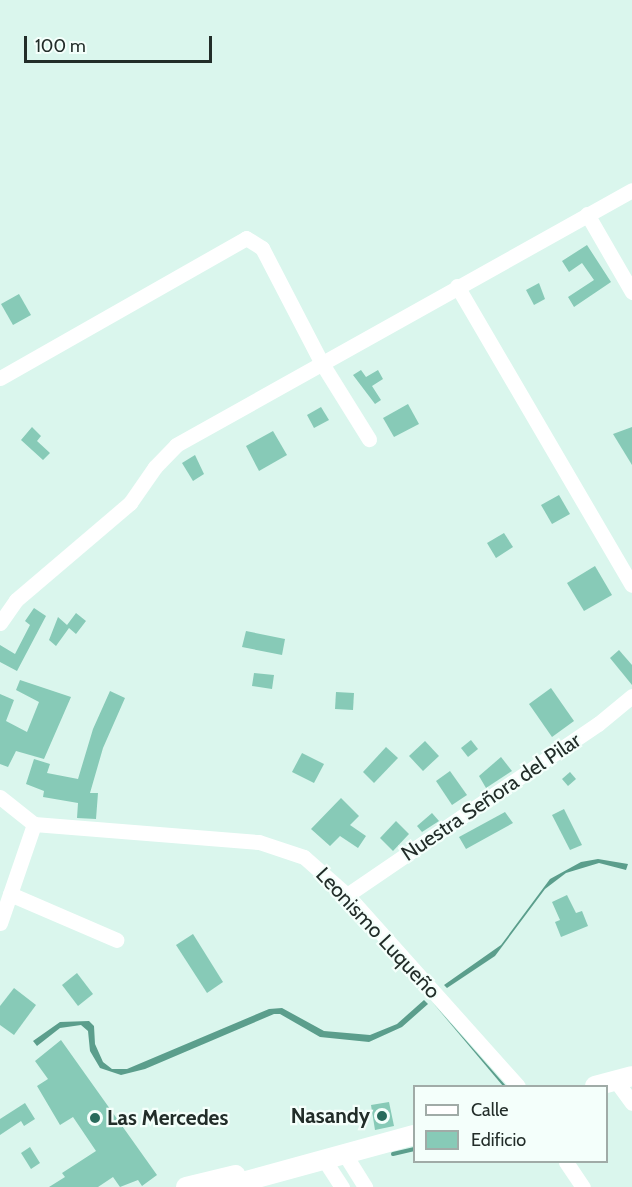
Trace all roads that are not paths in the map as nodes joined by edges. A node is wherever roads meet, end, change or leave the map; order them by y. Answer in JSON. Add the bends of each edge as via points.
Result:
{"nodes":[{"id":1,"x":632,"y":190,"type":"edge"},
{"id":2,"x":587,"y":214,"type":"junction"},
{"id":3,"x":457,"y":286,"type":"junction"},
{"id":4,"x":632,"y":292,"type":"edge"},
{"id":5,"x":321,"y":362,"type":"junction"},
{"id":6,"x":0,"y":378,"type":"edge"},
{"id":7,"x":369,"y":439,"type":"dead end"},
{"id":8,"x":632,"y":585,"type":"edge"},
{"id":9,"x":0,"y":623,"type":"edge"},
{"id":10,"x":632,"y":696,"type":"edge"},
{"id":11,"x":0,"y":797,"type":"edge"},
{"id":12,"x":34,"y":824,"type":"junction"},
{"id":13,"x":10,"y":894,"type":"junction"},
{"id":14,"x":347,"y":895,"type":"junction"},
{"id":15,"x":0,"y":923,"type":"edge"},
{"id":16,"x":117,"y":940,"type":"dead end"},
{"id":17,"x":624,"y":1078,"type":"edge"},
{"id":18,"x":517,"y":1085,"type":"edge"},
{"id":19,"x":599,"y":1085,"type":"edge"},
{"id":20,"x":632,"y":1104,"type":"edge"},
{"id":21,"x":413,"y":1135,"type":"edge"},
{"id":22,"x":344,"y":1153,"type":"junction"},
{"id":23,"x":320,"y":1159,"type":"junction"},
{"id":24,"x":567,"y":1163,"type":"edge"},
{"id":25,"x":186,"y":1187,"type":"edge"},
{"id":26,"x":224,"y":1187,"type":"edge"},
{"id":27,"x":342,"y":1187,"type":"edge"},
{"id":28,"x":365,"y":1187,"type":"edge"},
{"id":29,"x":583,"y":1187,"type":"edge"}],
"edges":[{"from":1,"to":2,"type":"street"},
{"from":2,"to":3,"type":"street"},
{"from":2,"to":4,"type":"street"},
{"from":3,"to":5,"type":"street"},
{"from":3,"to":8,"type":"street"},
{"from":5,"to":6,"type":"street","via":[[262,248],[246,238]]},
{"from":5,"to":7,"type":"street"},
{"from":5,"to":9,"type":"street","via":[[167,452],[130,503],[16,600]]},
{"from":10,"to":14,"type":"street","name":"Nuestra Señora del Pilar","via":[[598,724]]},
{"from":11,"to":12,"type":"street"},
{"from":12,"to":13,"type":"street"},
{"from":12,"to":14,"type":"street","name":"Leonismo Luqueño","via":[[278,846],[317,866]]},
{"from":13,"to":15,"type":"street"},
{"from":13,"to":16,"type":"street"},
{"from":14,"to":18,"type":"street","name":"Leonismo Luqueño"},
{"from":17,"to":19,"type":"main road"},
{"from":17,"to":20,"type":"street"},
{"from":21,"to":22,"type":"main road"},
{"from":22,"to":23,"type":"main road"},
{"from":22,"to":28,"type":"street"},
{"from":23,"to":25,"type":"main road","via":[[307,1157]]},
{"from":23,"to":26,"type":"main road","via":[[310,1166]]},
{"from":23,"to":27,"type":"street"},
{"from":24,"to":29,"type":"street"}]}
